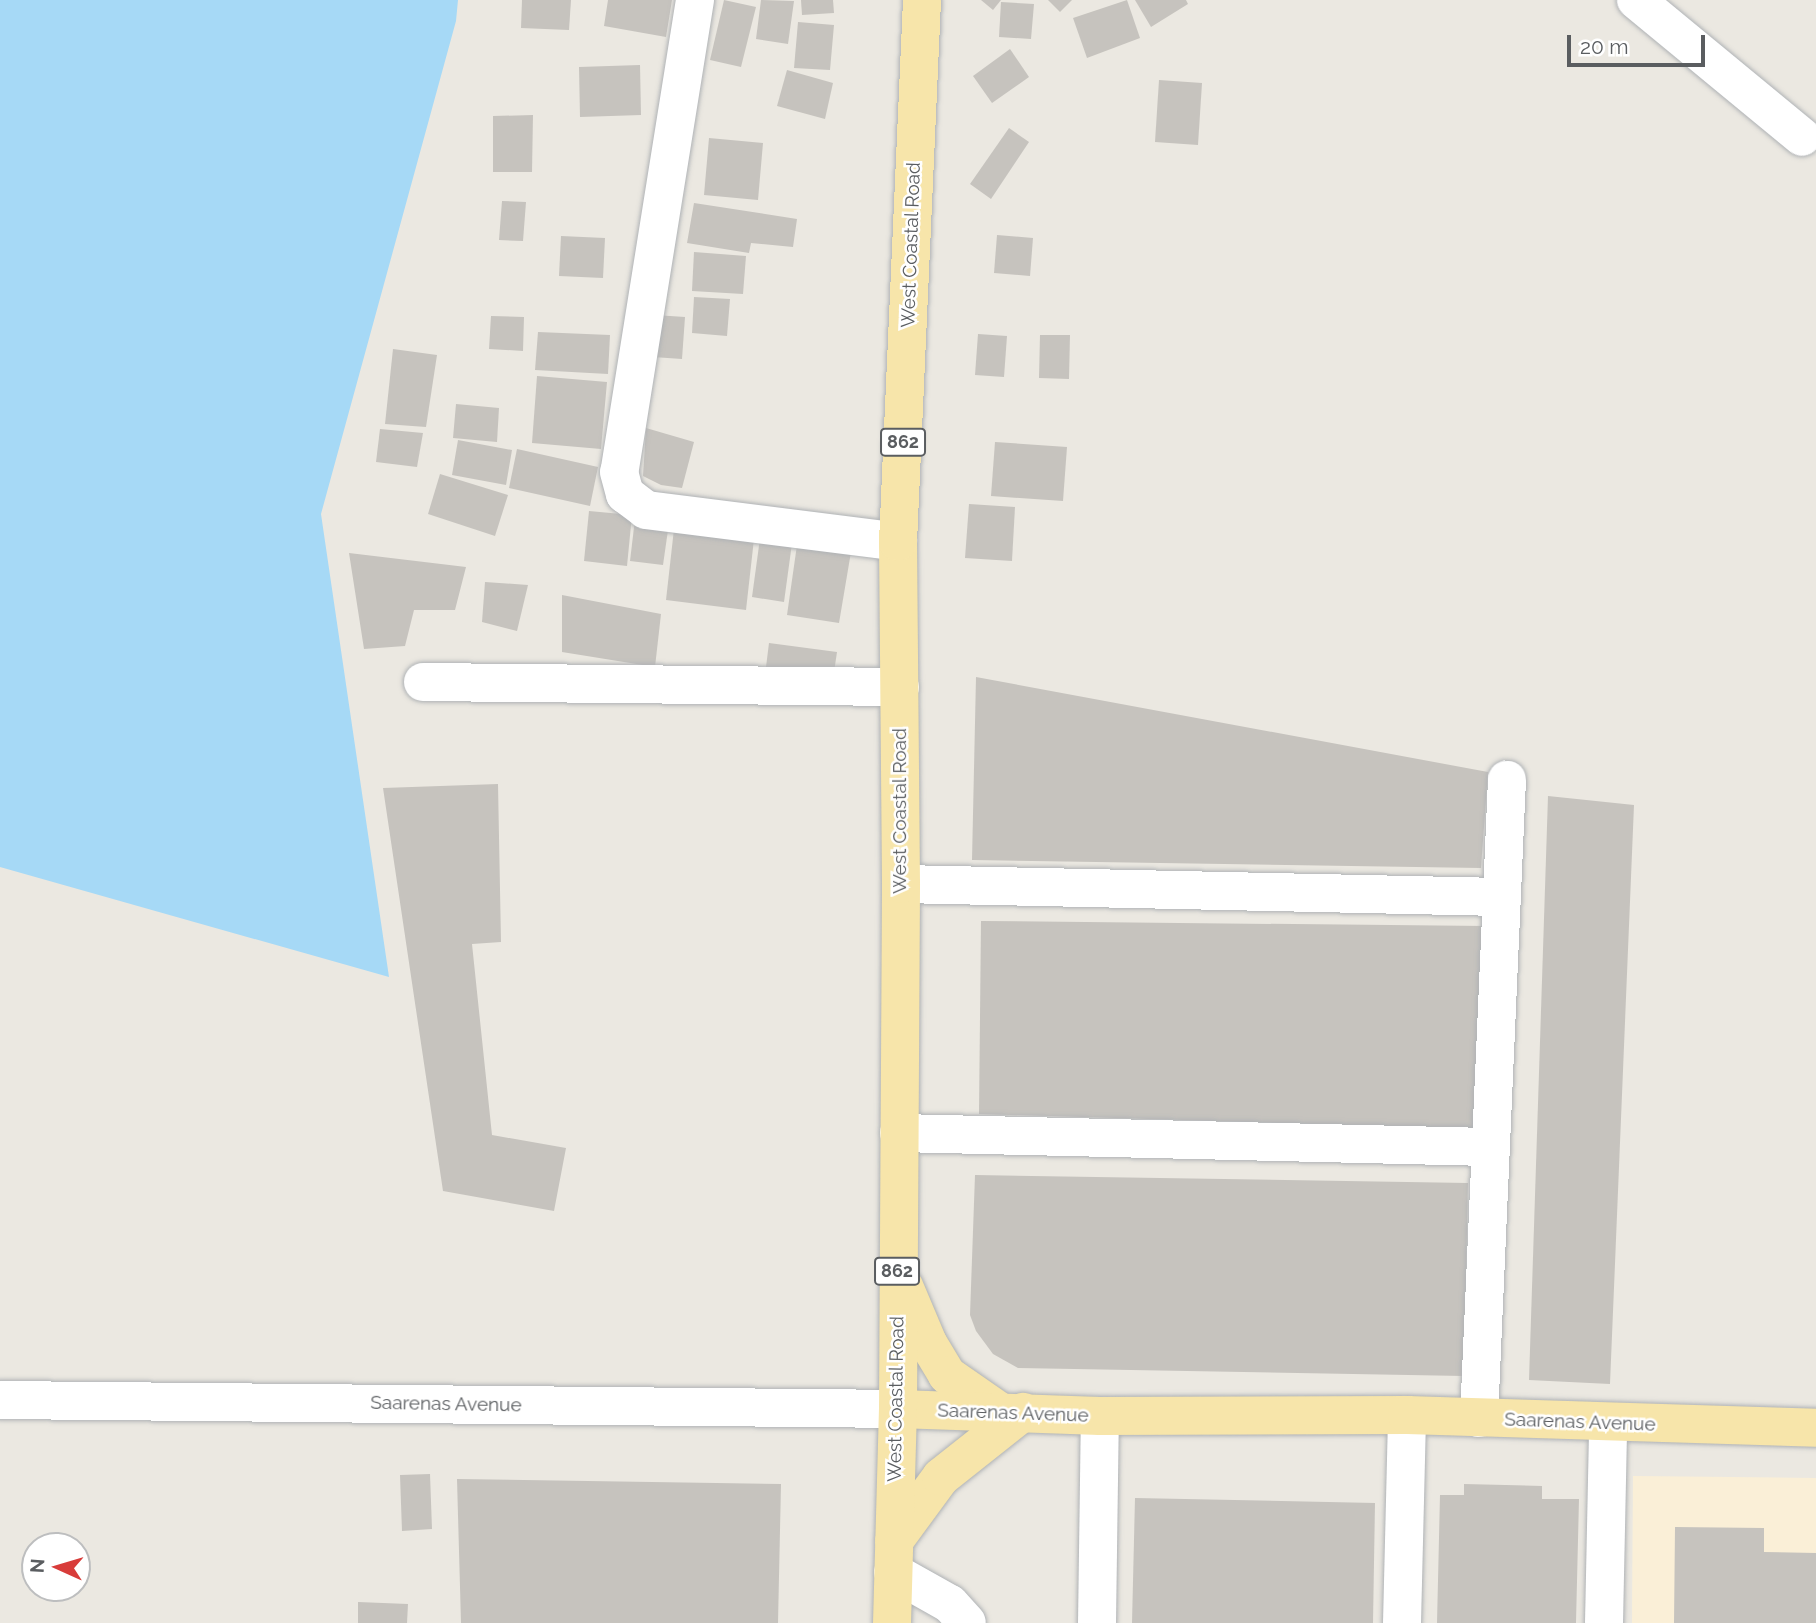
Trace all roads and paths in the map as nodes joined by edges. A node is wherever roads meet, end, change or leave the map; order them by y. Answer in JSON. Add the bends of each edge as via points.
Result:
{"nodes":[{"id":1,"x":695,"y":0,"type":"edge"},
{"id":2,"x":922,"y":0,"type":"edge"},
{"id":3,"x":1636,"y":0,"type":"edge"},
{"id":4,"x":1802,"y":138,"type":"dead end"},
{"id":5,"x":898,"y":542,"type":"junction"},
{"id":6,"x":423,"y":682,"type":"dead end"},
{"id":7,"x":900,"y":687,"type":"junction"},
{"id":8,"x":1507,"y":780,"type":"dead end"},
{"id":9,"x":901,"y":884,"type":"junction"},
{"id":10,"x":1502,"y":897,"type":"junction"},
{"id":11,"x":898,"y":1133,"type":"junction"},
{"id":12,"x":1489,"y":1147,"type":"junction"},
{"id":13,"x":897,"y":1270,"type":"junction"},
{"id":14,"x":0,"y":1400,"type":"edge"},
{"id":15,"x":898,"y":1409,"type":"junction"},
{"id":16,"x":1012,"y":1413,"type":"junction"},
{"id":17,"x":1407,"y":1415,"type":"junction"},
{"id":18,"x":1100,"y":1416,"type":"junction"},
{"id":19,"x":1479,"y":1418,"type":"junction"},
{"id":20,"x":1608,"y":1423,"type":"junction"},
{"id":21,"x":1816,"y":1428,"type":"edge"},
{"id":22,"x":894,"y":1556,"type":"junction"},
{"id":23,"x":892,"y":1623,"type":"edge"},
{"id":24,"x":967,"y":1623,"type":"edge"},
{"id":25,"x":1097,"y":1623,"type":"edge"},
{"id":26,"x":1402,"y":1623,"type":"edge"},
{"id":27,"x":1604,"y":1623,"type":"edge"}],
"edges":[{"from":1,"to":5,"type":"street","via":[[619,472],[625,494],[646,510]]},
{"from":2,"to":5,"type":"main road","name":"West Coastal Road","number":"862"},
{"from":3,"to":4,"type":"street"},
{"from":5,"to":7,"type":"main road","name":"West Coastal Road","number":"862"},
{"from":6,"to":7,"type":"street"},
{"from":7,"to":9,"type":"main road","name":"West Coastal Road","number":"862"},
{"from":8,"to":10,"type":"street"},
{"from":9,"to":10,"type":"street"},
{"from":9,"to":11,"type":"main road","name":"West Coastal Road","number":"862"},
{"from":10,"to":12,"type":"street"},
{"from":11,"to":12,"type":"street"},
{"from":11,"to":13,"type":"main road","name":"West Coastal Road","number":"862"},
{"from":12,"to":19,"type":"street"},
{"from":13,"to":15,"type":"main road","name":"West Coastal Road","number":"862"},
{"from":13,"to":16,"type":"main road","via":[[947,1375]]},
{"from":14,"to":15,"type":"street","name":"Saarenas Avenue"},
{"from":15,"to":16,"type":"main road","name":"Saarenas Avenue"},
{"from":15,"to":22,"type":"main road","name":"West Coastal Road","number":"862"},
{"from":16,"to":18,"type":"main road","name":"Saarenas Avenue"},
{"from":16,"to":22,"type":"main road","via":[[942,1476]]},
{"from":17,"to":18,"type":"main road","name":"Saarenas Avenue"},
{"from":17,"to":19,"type":"main road","name":"Saarenas Avenue"},
{"from":17,"to":26,"type":"street"},
{"from":18,"to":25,"type":"street"},
{"from":19,"to":20,"type":"main road","name":"Saarenas Avenue"},
{"from":20,"to":21,"type":"main road","name":"Saarenas Avenue"},
{"from":20,"to":27,"type":"street"},
{"from":22,"to":23,"type":"main road","name":"West Coastal Road","number":"862"},
{"from":22,"to":24,"type":"street"}]}
